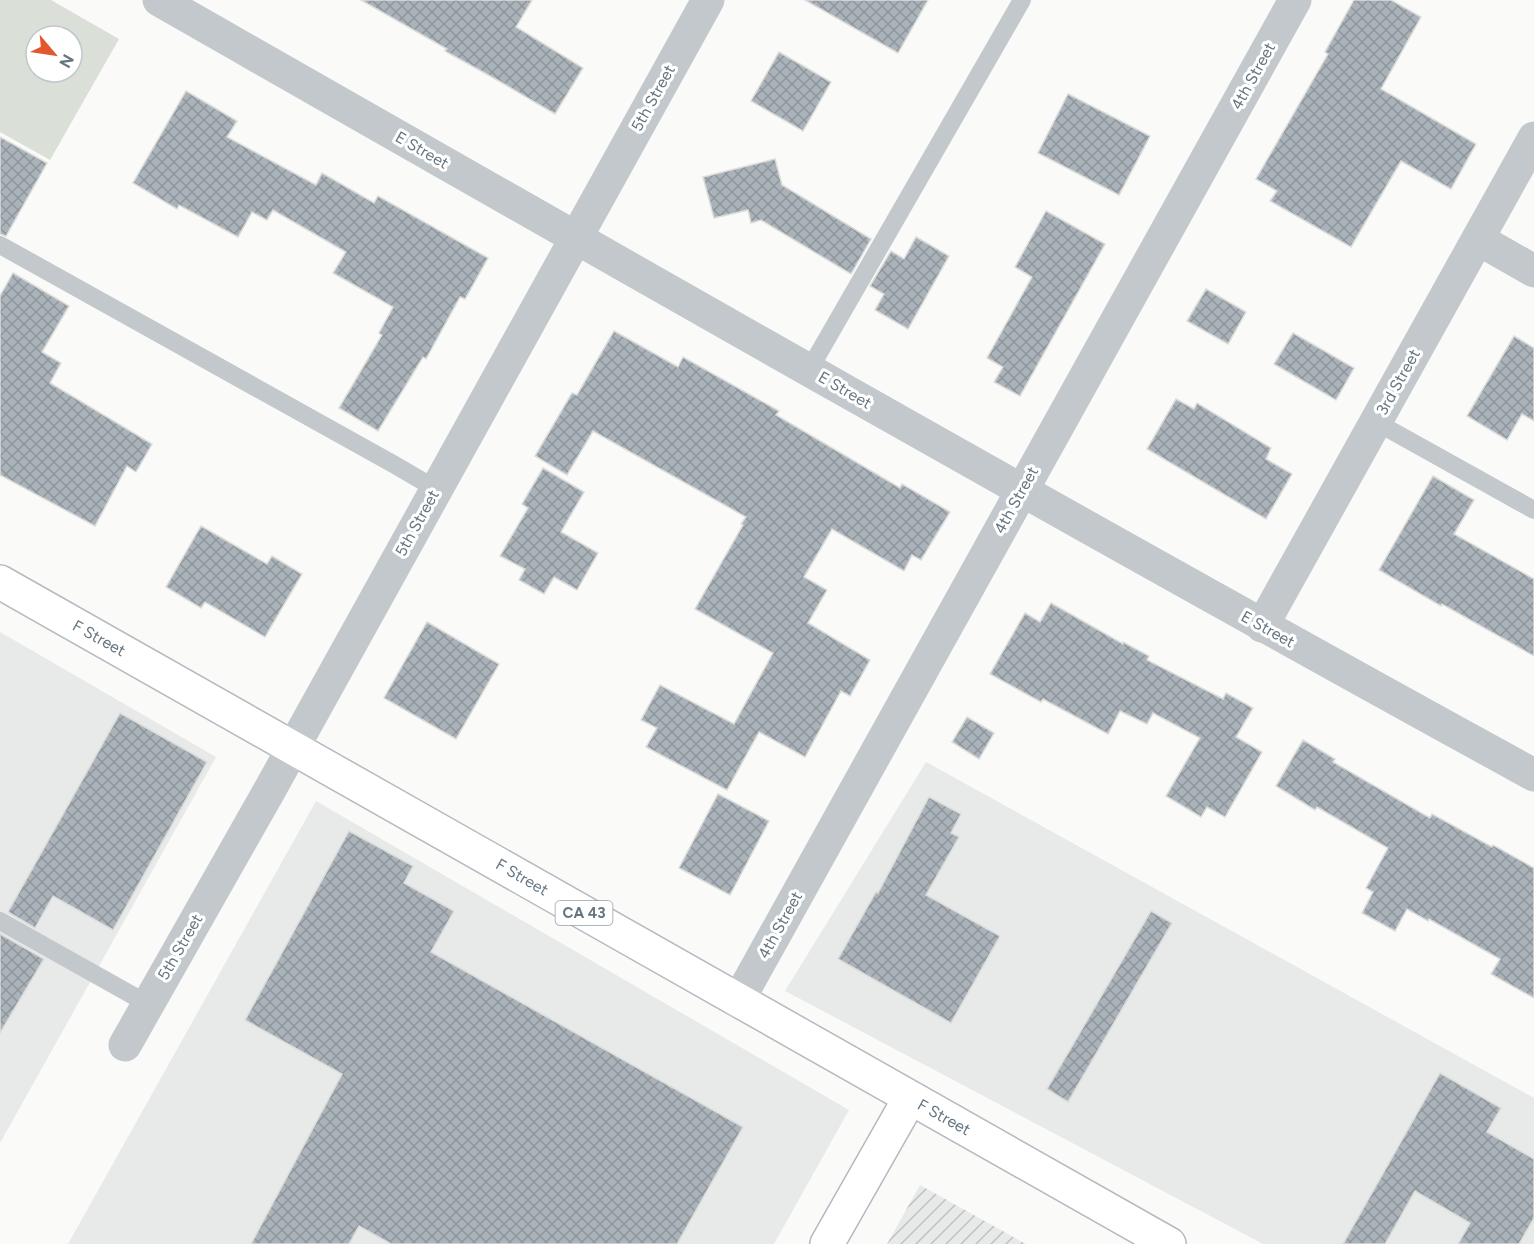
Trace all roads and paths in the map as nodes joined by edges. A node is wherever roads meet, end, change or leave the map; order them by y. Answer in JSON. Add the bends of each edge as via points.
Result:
{"nodes":[{"id":1,"x":159,"y":0,"type":"edge"},
{"id":2,"x":708,"y":0,"type":"edge"},
{"id":3,"x":1022,"y":0,"type":"edge"},
{"id":4,"x":1295,"y":0,"type":"edge"},
{"id":5,"x":1534,"y":138,"type":"edge"},
{"id":6,"x":575,"y":237,"type":"junction"},
{"id":7,"x":1478,"y":239,"type":"junction"},
{"id":8,"x":0,"y":245,"type":"edge"},
{"id":9,"x":1534,"y":271,"type":"edge"},
{"id":10,"x":809,"y":370,"type":"junction"},
{"id":11,"x":1376,"y":422,"type":"junction"},
{"id":12,"x":436,"y":489,"type":"junction"},
{"id":13,"x":1022,"y":490,"type":"junction"},
{"id":14,"x":1534,"y":510,"type":"edge"},
{"id":15,"x":0,"y":582,"type":"edge"},
{"id":16,"x":1262,"y":626,"type":"junction"},
{"id":17,"x":293,"y":747,"type":"junction"},
{"id":18,"x":1534,"y":775,"type":"edge"},
{"id":19,"x":0,"y":921,"type":"edge"},
{"id":20,"x":738,"y":1001,"type":"junction"},
{"id":21,"x":148,"y":1004,"type":"junction"},
{"id":22,"x":125,"y":1045,"type":"dead end"},
{"id":23,"x":910,"y":1098,"type":"junction"},
{"id":24,"x":827,"y":1244,"type":"edge"},
{"id":25,"x":1169,"y":1244,"type":"edge"}],
"edges":[{"from":1,"to":6,"type":"street","name":"E Street"},
{"from":2,"to":6,"type":"street","name":"5th Street"},
{"from":3,"to":10,"type":"lane"},
{"from":4,"to":13,"type":"street","name":"4th Street"},
{"from":5,"to":7,"type":"street","name":"3rd Street"},
{"from":6,"to":10,"type":"street","name":"E Street"},
{"from":6,"to":12,"type":"street","name":"5th Street"},
{"from":7,"to":9,"type":"street"},
{"from":7,"to":11,"type":"street","name":"3rd Street"},
{"from":8,"to":12,"type":"lane"},
{"from":10,"to":13,"type":"street","name":"E Street"},
{"from":11,"to":14,"type":"lane"},
{"from":11,"to":16,"type":"street","name":"3rd Street"},
{"from":12,"to":17,"type":"street","name":"5th Street"},
{"from":13,"to":16,"type":"street","name":"E Street"},
{"from":13,"to":20,"type":"street","name":"4th Street"},
{"from":15,"to":17,"type":"main road","name":"F Street","number":"CA 43"},
{"from":16,"to":18,"type":"street","name":"E Street"},
{"from":17,"to":20,"type":"main road","name":"F Street","number":"CA 43"},
{"from":17,"to":21,"type":"street","name":"5th Street"},
{"from":19,"to":21,"type":"lane"},
{"from":20,"to":23,"type":"main road","name":"F Street","number":"CA 43"},
{"from":21,"to":22,"type":"street","name":"5th Street"},
{"from":23,"to":24,"type":"main road"},
{"from":23,"to":25,"type":"main road","name":"F Street","number":"CA 43"}]}
